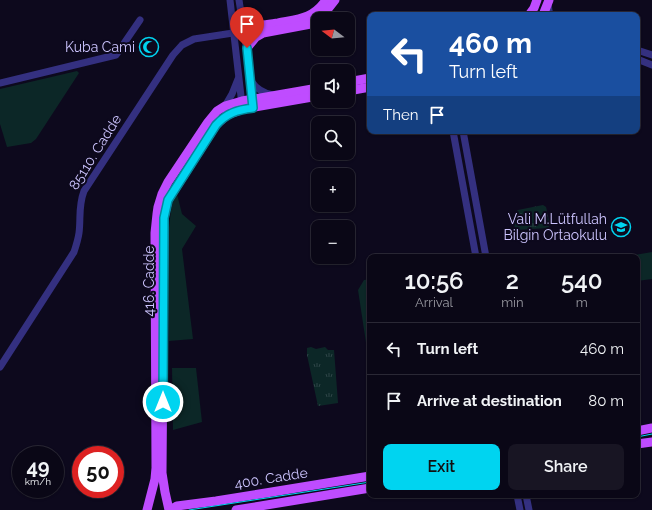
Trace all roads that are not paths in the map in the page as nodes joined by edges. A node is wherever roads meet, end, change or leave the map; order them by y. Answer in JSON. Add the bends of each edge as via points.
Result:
{"nodes":[{"id":1,"x":230,"y":0,"type":"edge"},
{"id":2,"x":240,"y":0,"type":"edge"},
{"id":3,"x":326,"y":0,"type":"edge"},
{"id":4,"x":335,"y":0,"type":"edge"},
{"id":5,"x":537,"y":0,"type":"edge"},
{"id":6,"x":548,"y":2,"type":"edge"},
{"id":7,"x":325,"y":12,"type":"edge"},
{"id":8,"x":531,"y":12,"type":"edge"},
{"id":9,"x":544,"y":12,"type":"edge"},
{"id":10,"x":549,"y":12,"type":"edge"},
{"id":11,"x":243,"y":18,"type":"junction"},
{"id":12,"x":140,"y":20,"type":"dead end"},
{"id":13,"x":311,"y":24,"type":"edge"},
{"id":14,"x":253,"y":25,"type":"junction"},
{"id":15,"x":233,"y":33,"type":"junction"},
{"id":16,"x":256,"y":36,"type":"junction"},
{"id":17,"x":247,"y":48,"type":"junction"},
{"id":18,"x":640,"y":51,"type":"edge"},
{"id":19,"x":652,"y":55,"type":"edge"},
{"id":20,"x":640,"y":60,"type":"edge"},
{"id":21,"x":652,"y":64,"type":"edge"},
{"id":22,"x":238,"y":77,"type":"junction"},
{"id":23,"x":250,"y":78,"type":"junction"},
{"id":24,"x":367,"y":79,"type":"edge"},
{"id":25,"x":355,"y":81,"type":"edge"},
{"id":26,"x":0,"y":83,"type":"edge"},
{"id":27,"x":367,"y":88,"type":"edge"},
{"id":28,"x":311,"y":89,"type":"edge"},
{"id":29,"x":355,"y":90,"type":"edge"},
{"id":30,"x":278,"y":95,"type":"junction"},
{"id":31,"x":311,"y":97,"type":"edge"},
{"id":32,"x":252,"y":104,"type":"junction"},
{"id":33,"x":242,"y":105,"type":"junction"},
{"id":34,"x":225,"y":106,"type":"junction"},
{"id":35,"x":454,"y":134,"type":"edge"},
{"id":36,"x":464,"y":134,"type":"edge"},
{"id":37,"x":475,"y":254,"type":"edge"},
{"id":38,"x":485,"y":254,"type":"edge"},
{"id":39,"x":0,"y":367,"type":"edge"},
{"id":40,"x":652,"y":428,"type":"edge"},
{"id":41,"x":640,"y":430,"type":"edge"},
{"id":42,"x":652,"y":442,"type":"edge"},
{"id":43,"x":640,"y":444,"type":"edge"},
{"id":44,"x":367,"y":476,"type":"edge"},
{"id":45,"x":367,"y":488,"type":"edge"},
{"id":46,"x":518,"y":498,"type":"edge"},
{"id":47,"x":527,"y":498,"type":"edge"},
{"id":48,"x":174,"y":508,"type":"edge"},
{"id":49,"x":147,"y":510,"type":"edge"},
{"id":50,"x":236,"y":510,"type":"edge"},
{"id":51,"x":520,"y":510,"type":"edge"},
{"id":52,"x":529,"y":510,"type":"edge"}],
"edges":[{"from":1,"to":15,"type":"street"},
{"from":2,"to":11,"type":"street"},
{"from":3,"to":14,"type":"main road","via":[[313,14],[300,20]]},
{"from":4,"to":7,"type":"main road"},
{"from":5,"to":8,"type":"main road"},
{"from":6,"to":9,"type":"main road"},
{"from":6,"to":10,"type":"street"},
{"from":11,"to":14,"type":"main road"},
{"from":11,"to":17,"type":"street"},
{"from":12,"to":26,"type":"street","via":[[116,55]]},
{"from":13,"to":16,"type":"main road"},
{"from":14,"to":16,"type":"main road","via":[[252,31]]},
{"from":15,"to":22,"type":"street"},
{"from":15,"to":39,"type":"street","name":"85110. Cadde","via":[[194,39],[182,45],[173,55],[84,192],[80,206],[78,242],[74,252]]},
{"from":16,"to":17,"type":"main road"},
{"from":17,"to":23,"type":"street"},
{"from":18,"to":19,"type":"street"},
{"from":20,"to":21,"type":"street"},
{"from":22,"to":33,"type":"street"},
{"from":22,"to":34,"type":"street"},
{"from":23,"to":30,"type":"street","via":[[260,90]]},
{"from":23,"to":32,"type":"street"},
{"from":24,"to":25,"type":"main road"},
{"from":27,"to":29,"type":"main road"},
{"from":28,"to":30,"type":"main road"},
{"from":30,"to":32,"type":"main road"},
{"from":31,"to":32,"type":"main road","name":"416. Cadde"},
{"from":32,"to":33,"type":"main road","name":"416. Cadde"},
{"from":33,"to":34,"type":"main road"},
{"from":33,"to":48,"type":"main road","name":"416. Cadde","via":[[216,125],[168,200],[164,218],[162,473],[165,492]]},
{"from":34,"to":49,"type":"main road","via":[[208,122],[173,173],[162,194],[157,214],[156,468]]},
{"from":35,"to":37,"type":"street"},
{"from":36,"to":38,"type":"street"},
{"from":40,"to":41,"type":"main road"},
{"from":42,"to":43,"type":"main road"},
{"from":44,"to":48,"type":"main road","name":"400. Cadde"},
{"from":45,"to":50,"type":"main road","name":"400. Cadde"},
{"from":46,"to":51,"type":"street"},
{"from":47,"to":52,"type":"street"}]}
